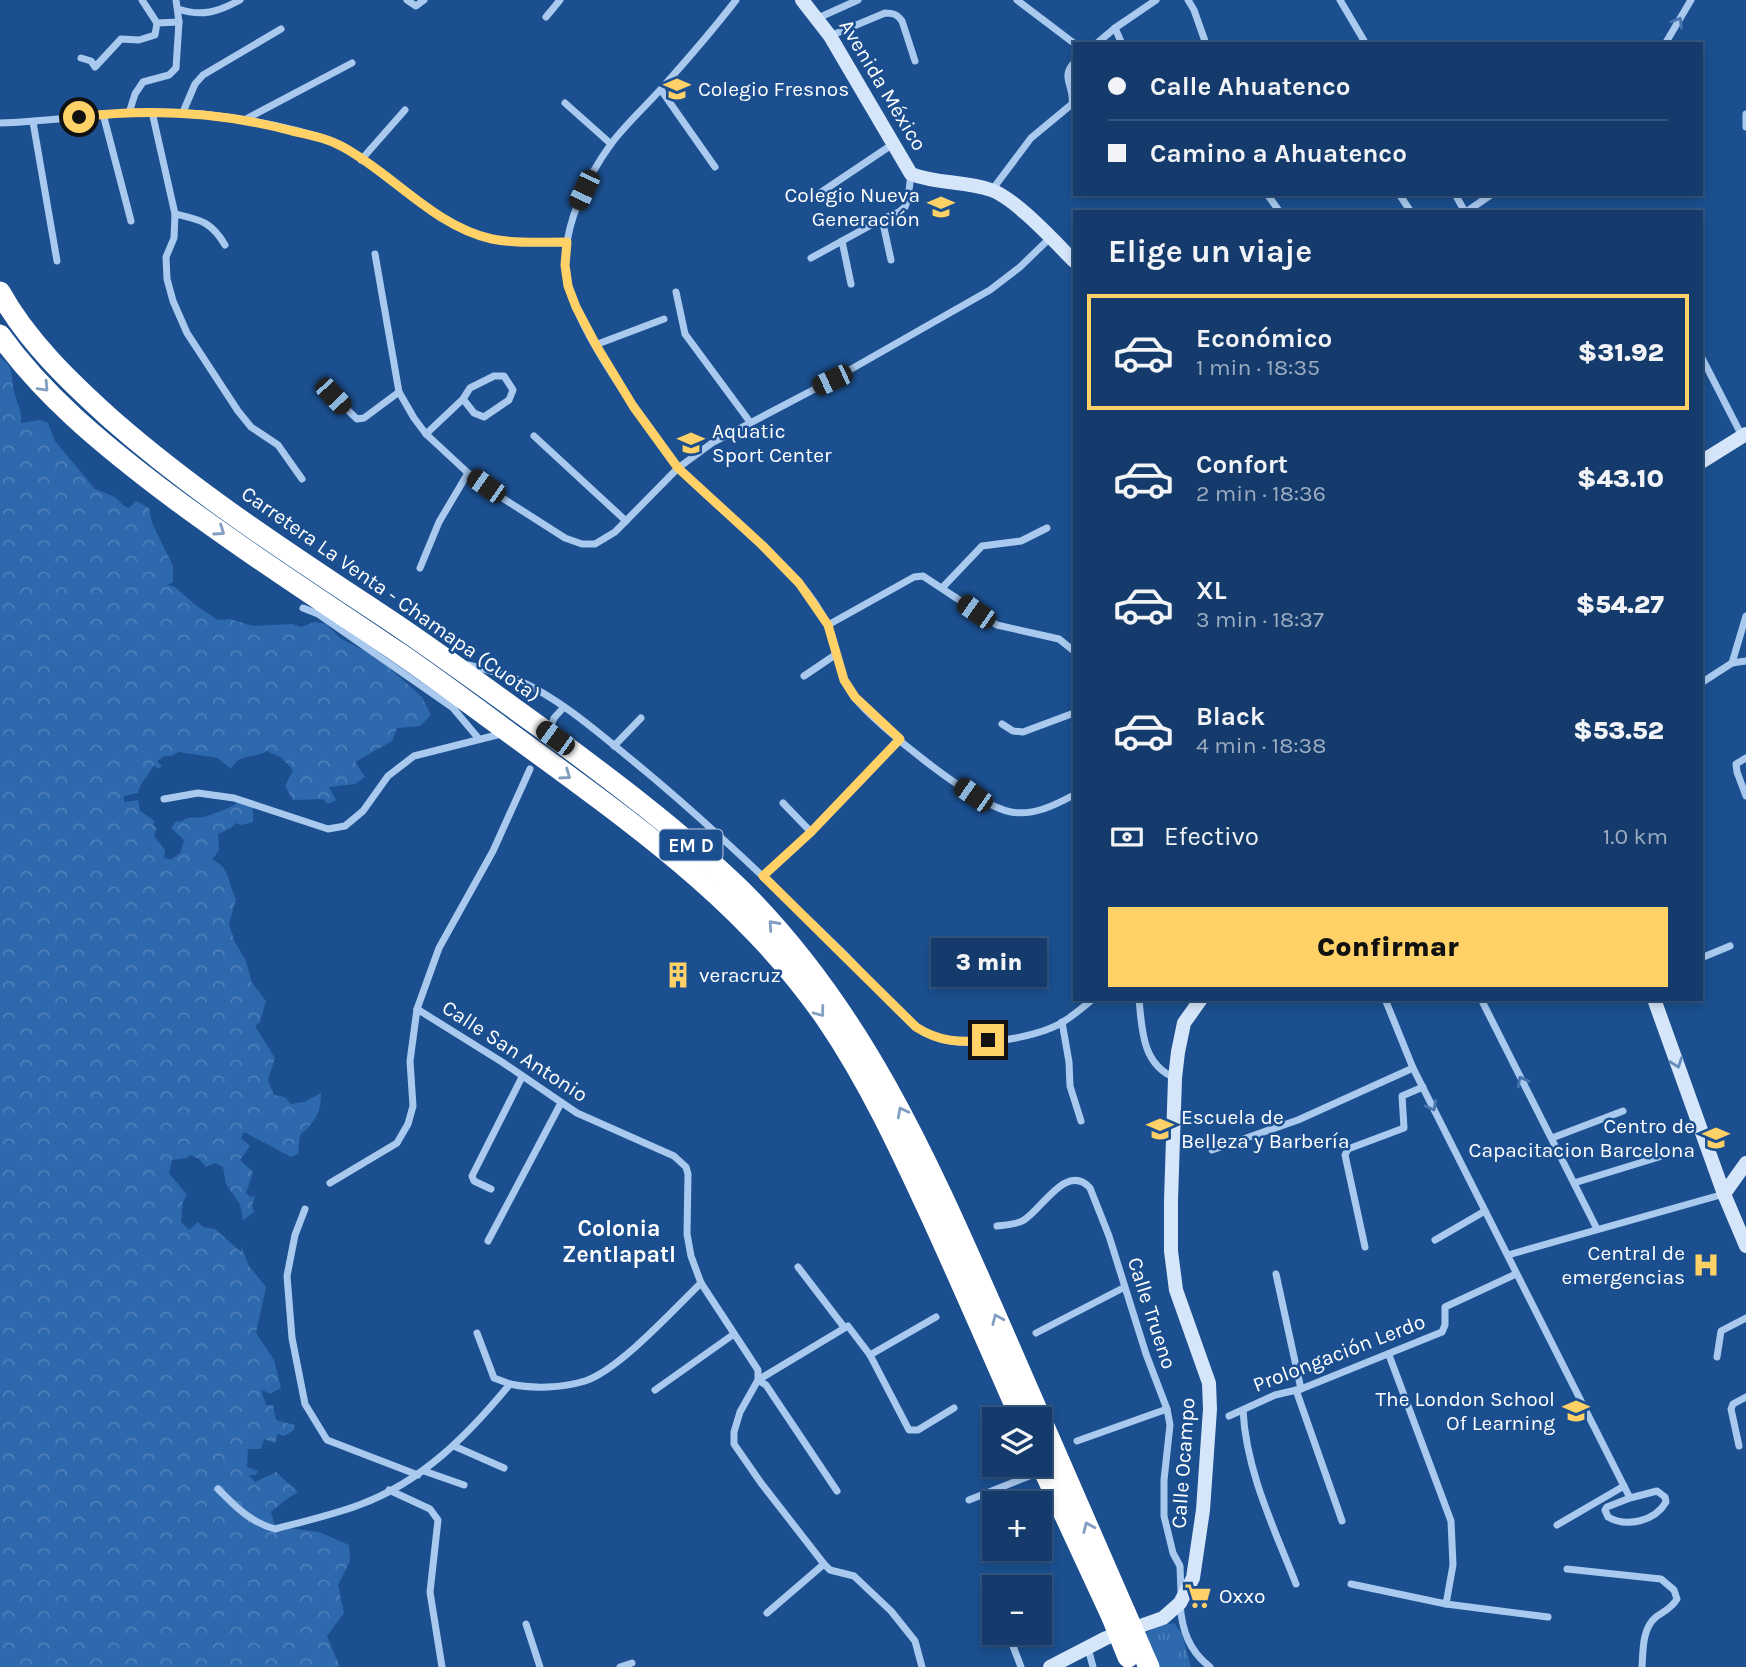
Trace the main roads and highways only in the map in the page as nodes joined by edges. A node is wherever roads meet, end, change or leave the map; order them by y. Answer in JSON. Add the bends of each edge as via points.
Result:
{"nodes":[{"id":1,"x":804,"y":1,"type":"edge"},
{"id":2,"x":1073,"y":260,"type":"edge"},
{"id":3,"x":0,"y":292,"type":"edge"},
{"id":4,"x":0,"y":335,"type":"edge"},
{"id":5,"x":1744,"y":435,"type":"edge"},
{"id":6,"x":1703,"y":461,"type":"edge"},
{"id":7,"x":1200,"y":1001,"type":"edge"},
{"id":8,"x":1655,"y":1001,"type":"edge"},
{"id":9,"x":1746,"y":1163,"type":"edge"},
{"id":10,"x":1724,"y":1194,"type":"junction"},
{"id":11,"x":1746,"y":1246,"type":"edge"},
{"id":12,"x":1016,"y":1407,"type":"edge"},
{"id":13,"x":1043,"y":1477,"type":"edge"},
{"id":14,"x":1118,"y":1615,"type":"junction"},
{"id":15,"x":1138,"y":1660,"type":"edge"},
{"id":16,"x":1049,"y":1667,"type":"edge"}],
"edges":[{"from":1,"to":2,"type":"main road","name":"Avenida México","via":[[830,36],[911,174],[992,190],[1009,200]]},
{"from":14,"to":3,"type":"highway","name":"Carretera La Venta - Chamapa (Cuota)","number":"EM D","one_way":true,"via":[[954,1217],[919,1146],[887,1084],[829,994],[768,919],[666,822],[445,658],[297,559],[140,444],[81,392],[36,343]]},
{"from":4,"to":12,"type":"highway","name":"Carretera La Venta - Chamapa (Cuota)","number":"EM D","one_way":true,"via":[[59,404],[127,462],[611,806],[692,872],[754,932],[825,1018],[863,1076]]},
{"from":5,"to":6,"type":"main road"},
{"from":7,"to":16,"type":"main road","name":"Calle Ocampo","via":[[1184,1023],[1175,1078],[1172,1262],[1176,1290],[1209,1382],[1203,1510],[1193,1578],[1180,1603],[1163,1618],[1106,1638]]},
{"from":8,"to":10,"type":"main road","one_way":true},
{"from":9,"to":10,"type":"main road"},
{"from":10,"to":11,"type":"main road"},
{"from":13,"to":14,"type":"highway","name":"Carretera La Venta - Chamapa (Cuota)","number":"EM D"},
{"from":14,"to":15,"type":"highway","name":"Carretera La Venta - Chamapa (Cuota)","number":"EM D","bridge":true}]}
